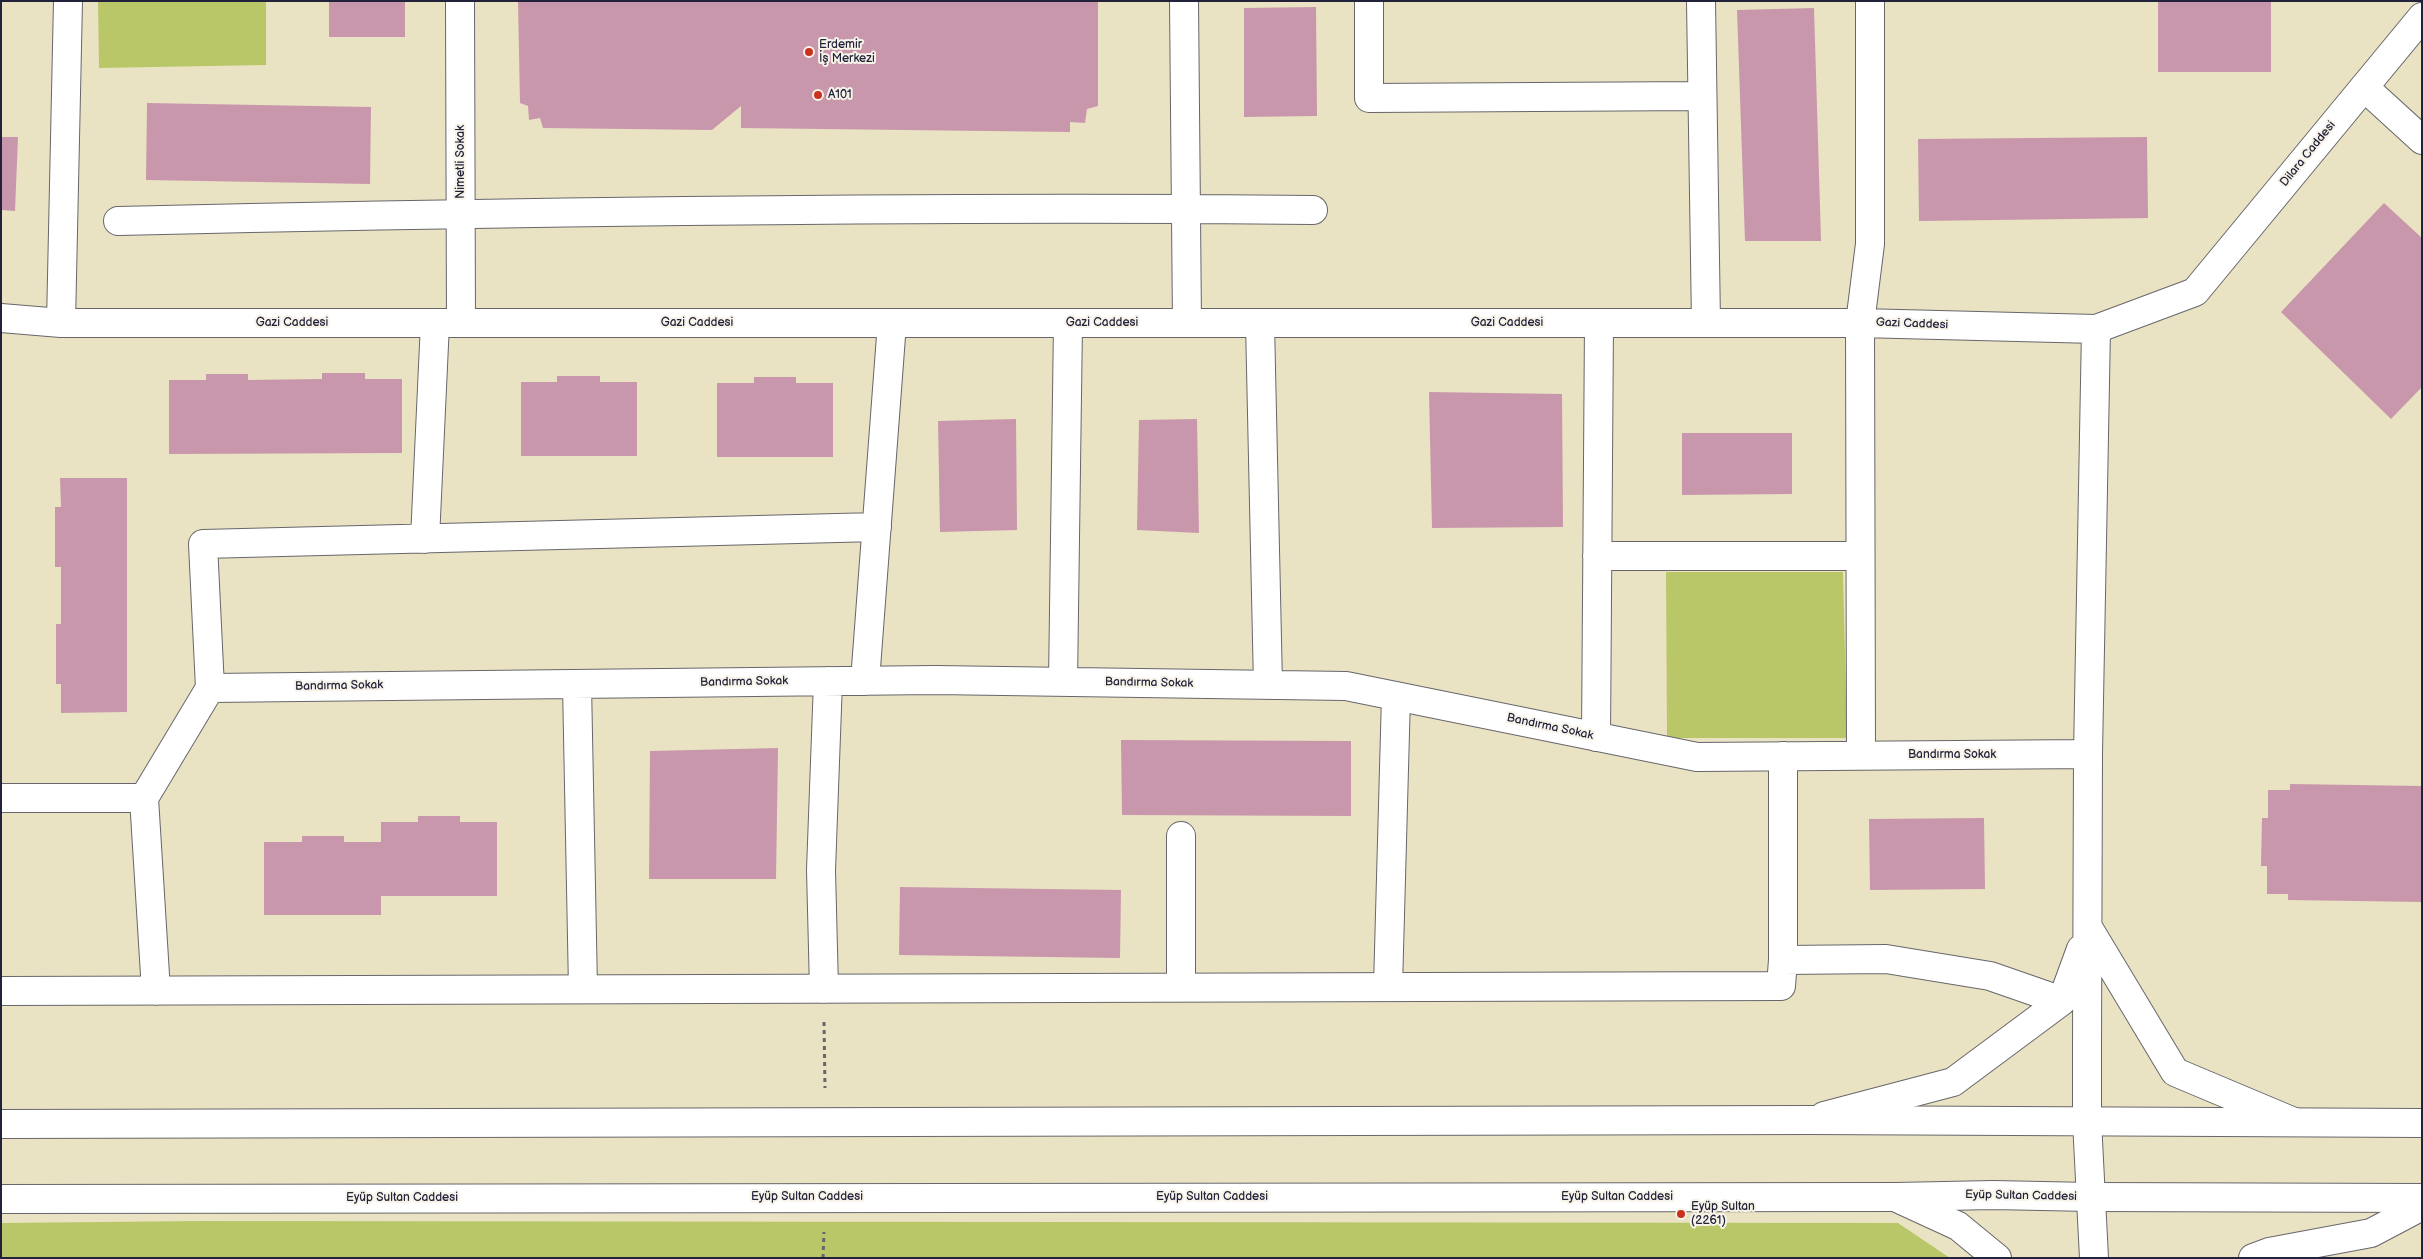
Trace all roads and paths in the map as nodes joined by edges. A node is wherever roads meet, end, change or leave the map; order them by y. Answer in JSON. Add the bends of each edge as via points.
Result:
{"nodes":[{"id":1,"x":68,"y":1,"type":"edge"},
{"id":2,"x":460,"y":1,"type":"edge"},
{"id":3,"x":1184,"y":1,"type":"edge"},
{"id":4,"x":1369,"y":1,"type":"edge"},
{"id":5,"x":1701,"y":1,"type":"edge"},
{"id":6,"x":1870,"y":1,"type":"edge"},
{"id":7,"x":2422,"y":17,"type":"edge"},
{"id":8,"x":2364,"y":87,"type":"junction"},
{"id":9,"x":1702,"y":96,"type":"junction"},
{"id":10,"x":2422,"y":140,"type":"edge"},
{"id":11,"x":1186,"y":208,"type":"junction"},
{"id":12,"x":1313,"y":210,"type":"dead end"},
{"id":13,"x":461,"y":213,"type":"junction"},
{"id":14,"x":118,"y":221,"type":"dead end"},
{"id":15,"x":2195,"y":292,"type":"joint"},
{"id":16,"x":1,"y":318,"type":"edge"},
{"id":17,"x":61,"y":323,"type":"junction"},
{"id":18,"x":448,"y":323,"type":"junction"},
{"id":19,"x":892,"y":323,"type":"junction"},
{"id":20,"x":1068,"y":323,"type":"junction"},
{"id":21,"x":1187,"y":323,"type":"junction"},
{"id":22,"x":1260,"y":323,"type":"junction"},
{"id":23,"x":1599,"y":323,"type":"junction"},
{"id":24,"x":1706,"y":323,"type":"junction"},
{"id":25,"x":1860,"y":323,"type":"junction"},
{"id":26,"x":2096,"y":329,"type":"junction"},
{"id":27,"x":876,"y":527,"type":"junction"},
{"id":28,"x":425,"y":539,"type":"junction"},
{"id":29,"x":1597,"y":556,"type":"junction"},
{"id":30,"x":1860,"y":556,"type":"junction"},
{"id":31,"x":828,"y":681,"type":"junction"},
{"id":32,"x":864,"y":681,"type":"junction"},
{"id":33,"x":1063,"y":682,"type":"junction"},
{"id":34,"x":577,"y":684,"type":"junction"},
{"id":35,"x":1268,"y":685,"type":"junction"},
{"id":36,"x":210,"y":688,"type":"junction"},
{"id":37,"x":1396,"y":696,"type":"junction"},
{"id":38,"x":1596,"y":737,"type":"junction"},
{"id":39,"x":2088,"y":754,"type":"junction"},
{"id":40,"x":1783,"y":756,"type":"junction"},
{"id":41,"x":1861,"y":756,"type":"junction"},
{"id":42,"x":1,"y":798,"type":"edge"},
{"id":43,"x":144,"y":798,"type":"junction"},
{"id":44,"x":1181,"y":836,"type":"dead end"},
{"id":45,"x":2089,"y":928,"type":"junction"},
{"id":46,"x":1783,"y":960,"type":"junction"},
{"id":47,"x":1388,"y":987,"type":"junction"},
{"id":48,"x":1181,"y":988,"type":"junction"},
{"id":49,"x":583,"y":989,"type":"junction"},
{"id":50,"x":824,"y":989,"type":"junction"},
{"id":51,"x":1,"y":991,"type":"edge"},
{"id":52,"x":156,"y":991,"type":"junction"},
{"id":53,"x":2062,"y":1001,"type":"junction"},
{"id":54,"x":1810,"y":1120,"type":"junction"},
{"id":55,"x":2087,"y":1121,"type":"junction"},
{"id":56,"x":2294,"y":1122,"type":"junction"},
{"id":57,"x":2422,"y":1122,"type":"edge"},
{"id":58,"x":1,"y":1124,"type":"edge"},
{"id":59,"x":1895,"y":1197,"type":"junction"},
{"id":60,"x":2091,"y":1197,"type":"junction"},
{"id":61,"x":2422,"y":1198,"type":"edge"},
{"id":62,"x":1,"y":1199,"type":"edge"},
{"id":63,"x":2422,"y":1206,"type":"edge"},
{"id":64,"x":1997,"y":1258,"type":"edge"},
{"id":65,"x":2094,"y":1258,"type":"edge"},
{"id":66,"x":2253,"y":1258,"type":"edge"}],
"edges":[{"from":1,"to":17,"type":"street"},
{"from":2,"to":13,"type":"street","name":"Nimetli Sokak"},
{"from":3,"to":11,"type":"street"},
{"from":4,"to":9,"type":"street","via":[[1369,98]]},
{"from":5,"to":9,"type":"street"},
{"from":6,"to":25,"type":"street","via":[[1870,244]]},
{"from":7,"to":8,"type":"street","name":"Dilara Caddesi"},
{"from":8,"to":10,"type":"street"},
{"from":8,"to":15,"type":"street","name":"Dilara Caddesi"},
{"from":9,"to":24,"type":"street"},
{"from":11,"to":12,"type":"street"},
{"from":11,"to":13,"type":"street"},
{"from":11,"to":21,"type":"street"},
{"from":13,"to":14,"type":"street"},
{"from":13,"to":18,"type":"street","name":"Nimetli Sokak"},
{"from":15,"to":26,"type":"street","name":"Gazi Caddesi"},
{"from":16,"to":17,"type":"street","name":"Gazi Caddesi"},
{"from":17,"to":18,"type":"street","name":"Gazi Caddesi"},
{"from":18,"to":19,"type":"street","name":"Gazi Caddesi"},
{"from":18,"to":28,"type":"street","name":"Nimetli Sokak"},
{"from":19,"to":20,"type":"street","name":"Gazi Caddesi"},
{"from":19,"to":27,"type":"street"},
{"from":20,"to":21,"type":"street","name":"Gazi Caddesi"},
{"from":20,"to":33,"type":"street"},
{"from":21,"to":22,"type":"street","name":"Gazi Caddesi"},
{"from":22,"to":23,"type":"street","name":"Gazi Caddesi"},
{"from":22,"to":35,"type":"street"},
{"from":23,"to":24,"type":"street","name":"Gazi Caddesi"},
{"from":23,"to":29,"type":"street"},
{"from":24,"to":25,"type":"street","name":"Gazi Caddesi"},
{"from":25,"to":26,"type":"street","name":"Gazi Caddesi"},
{"from":25,"to":30,"type":"street"},
{"from":26,"to":39,"type":"street"},
{"from":27,"to":28,"type":"street"},
{"from":27,"to":32,"type":"street"},
{"from":28,"to":36,"type":"street","via":[[203,544]]},
{"from":29,"to":30,"type":"street"},
{"from":29,"to":38,"type":"street"},
{"from":30,"to":41,"type":"street"},
{"from":31,"to":32,"type":"street","name":"Bandırma Sokak"},
{"from":31,"to":34,"type":"street","name":"Bandırma Sokak"},
{"from":31,"to":50,"type":"street","via":[[821,870]]},
{"from":32,"to":33,"type":"street","name":"Bandırma Sokak"},
{"from":33,"to":35,"type":"street","name":"Bandırma Sokak"},
{"from":34,"to":36,"type":"street","name":"Bandırma Sokak"},
{"from":34,"to":49,"type":"street"},
{"from":35,"to":37,"type":"street","name":"Bandırma Sokak","via":[[1346,686]]},
{"from":36,"to":43,"type":"street"},
{"from":37,"to":38,"type":"street","name":"Bandırma Sokak"},
{"from":37,"to":47,"type":"street"},
{"from":38,"to":40,"type":"street","name":"Bandırma Sokak","via":[[1697,757]]},
{"from":39,"to":41,"type":"street","name":"Bandırma Sokak"},
{"from":39,"to":45,"type":"street"},
{"from":40,"to":41,"type":"street","name":"Bandırma Sokak"},
{"from":40,"to":46,"type":"street"},
{"from":42,"to":43,"type":"street"},
{"from":43,"to":52,"type":"street"},
{"from":44,"to":48,"type":"street"},
{"from":45,"to":53,"type":"street"},
{"from":45,"to":55,"type":"street"},
{"from":45,"to":56,"type":"street","via":[[2174,1072]]},
{"from":46,"to":47,"type":"street","via":[[1781,986]]},
{"from":46,"to":53,"type":"street","via":[[1886,959],[1990,976]]},
{"from":47,"to":48,"type":"street"},
{"from":48,"to":50,"type":"street"},
{"from":49,"to":50,"type":"street"},
{"from":49,"to":52,"type":"street"},
{"from":51,"to":52,"type":"street"},
{"from":53,"to":54,"type":"street","via":[[1953,1082]]},
{"from":54,"to":55,"type":"street"},
{"from":54,"to":58,"type":"street"},
{"from":55,"to":56,"type":"street"},
{"from":55,"to":60,"type":"street"},
{"from":56,"to":57,"type":"street"},
{"from":59,"to":60,"type":"street","name":"Eyüp Sultan Caddesi"},
{"from":59,"to":62,"type":"street","name":"Eyüp Sultan Caddesi"},
{"from":59,"to":64,"type":"street","via":[[1958,1226]]},
{"from":60,"to":61,"type":"street","name":"Eyüp Sultan Caddesi"},
{"from":60,"to":65,"type":"street"},
{"from":63,"to":66,"type":"street","via":[[2371,1233],[2269,1252]]}]}
